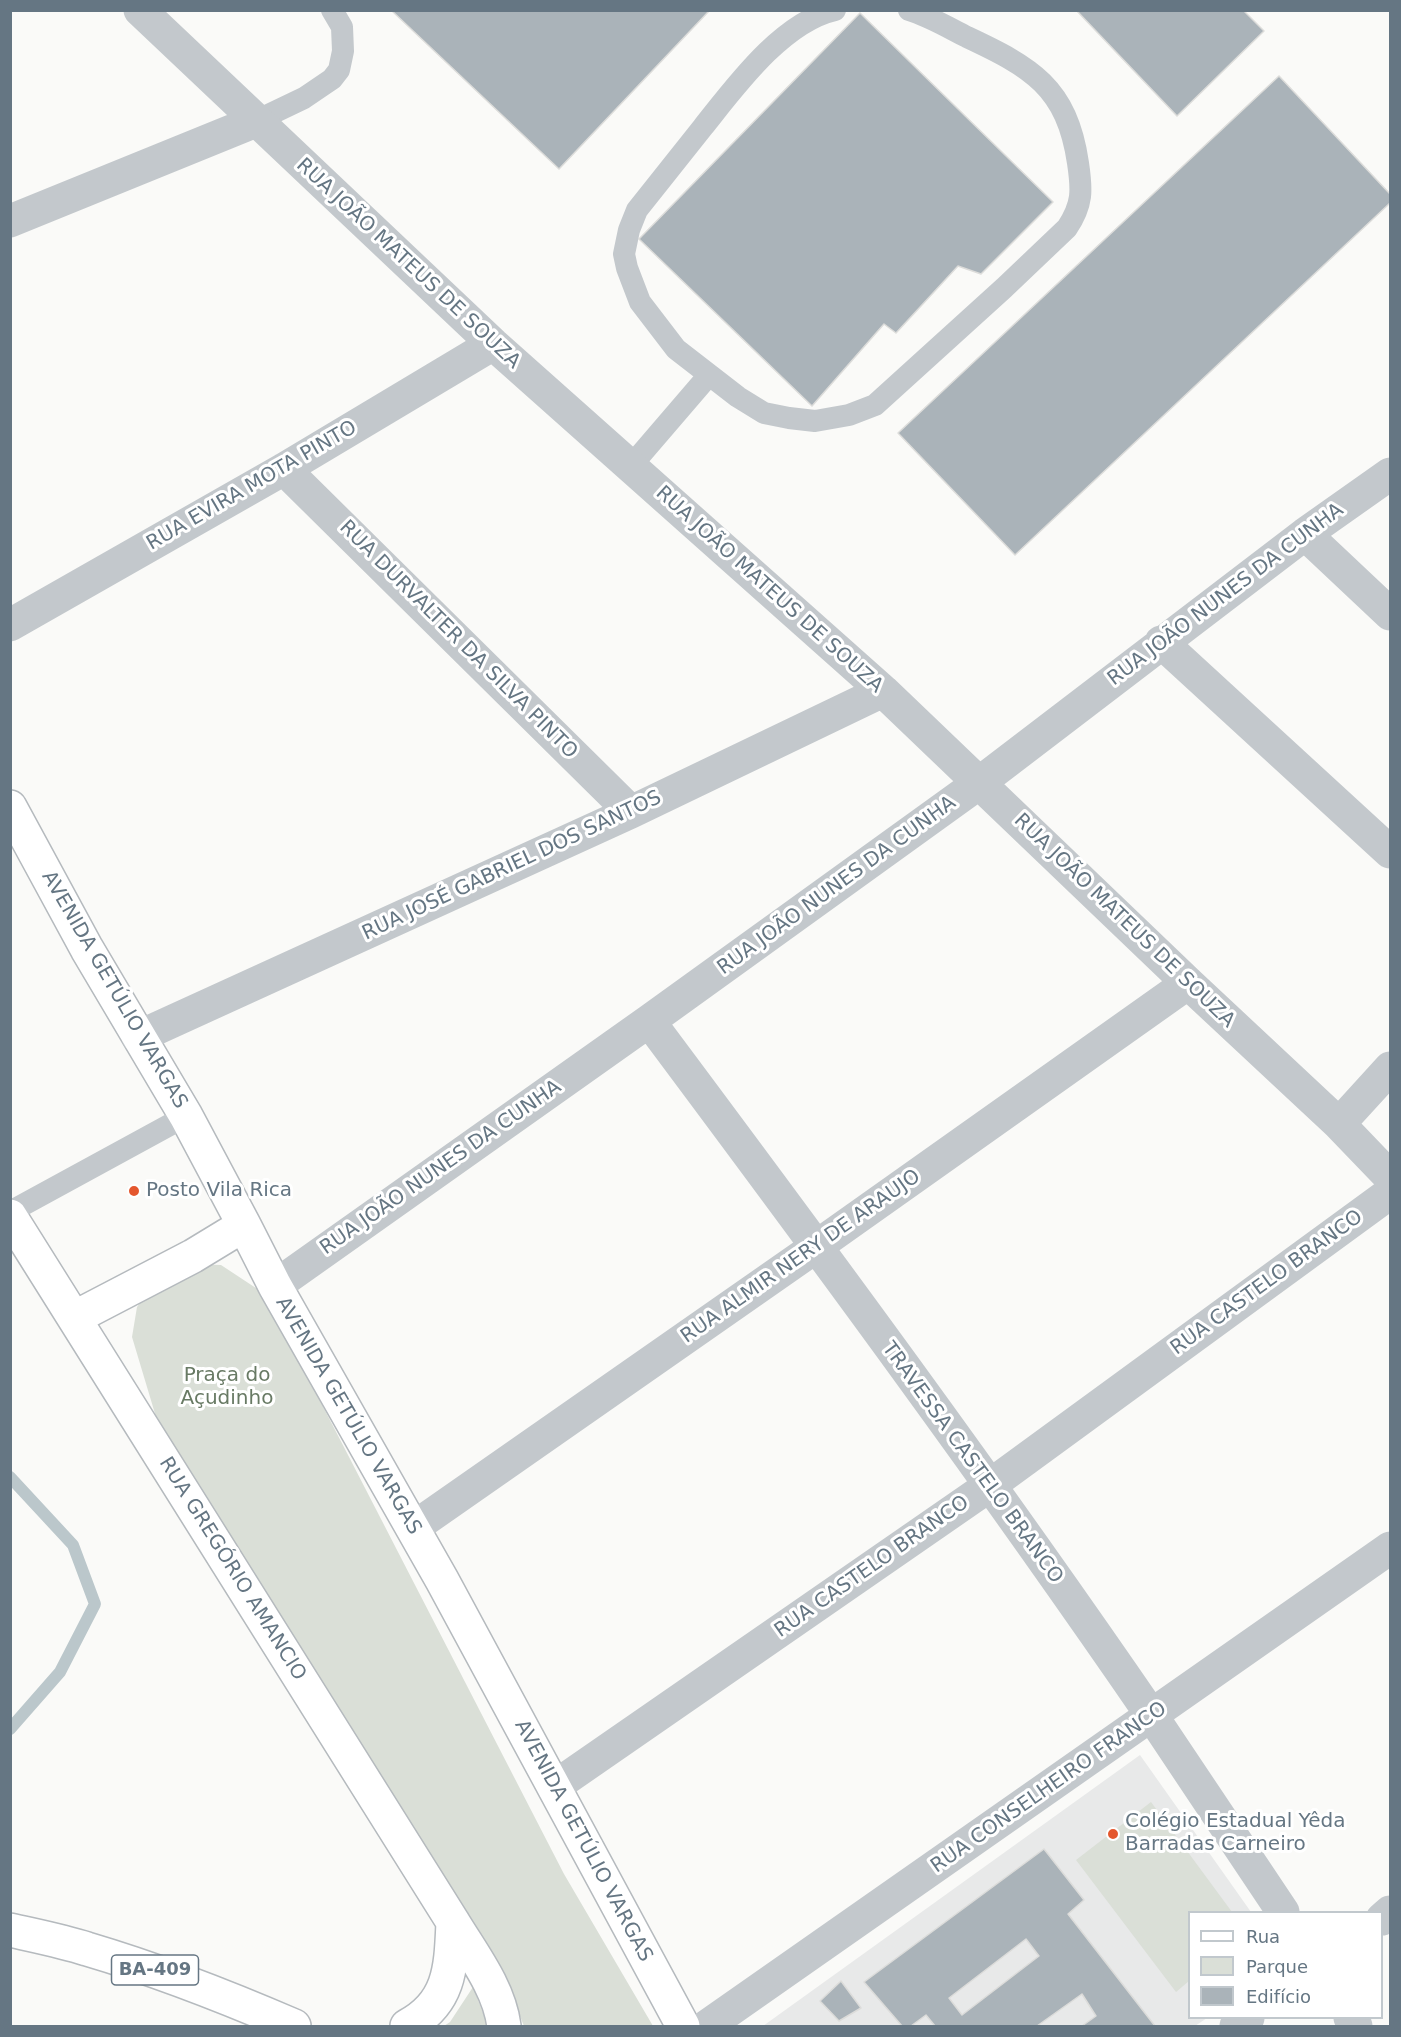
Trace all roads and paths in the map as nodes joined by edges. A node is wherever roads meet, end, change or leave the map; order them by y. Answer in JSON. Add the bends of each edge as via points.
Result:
{"nodes":[{"id":1,"x":140,"y":10,"type":"edge"},
{"id":2,"x":332,"y":10,"type":"edge"},
{"id":3,"x":835,"y":10,"type":"edge"},
{"id":4,"x":909,"y":10,"type":"edge"},
{"id":5,"x":256,"y":121,"type":"junction"},
{"id":6,"x":10,"y":221,"type":"edge"},
{"id":7,"x":493,"y":344,"type":"junction"},
{"id":8,"x":709,"y":375,"type":"junction"},
{"id":9,"x":630,"y":467,"type":"junction"},
{"id":10,"x":284,"y":468,"type":"junction"},
{"id":11,"x":1390,"y":474,"type":"edge"},
{"id":12,"x":1305,"y":534,"type":"junction"},
{"id":13,"x":1390,"y":614,"type":"edge"},
{"id":14,"x":10,"y":625,"type":"edge"},
{"id":15,"x":1161,"y":642,"type":"junction"},
{"id":16,"x":883,"y":691,"type":"junction"},
{"id":17,"x":979,"y":783,"type":"junction"},
{"id":18,"x":10,"y":807,"type":"edge"},
{"id":19,"x":631,"y":812,"type":"junction"},
{"id":20,"x":1390,"y":852,"type":"edge"},
{"id":21,"x":1188,"y":983,"type":"junction"},
{"id":22,"x":649,"y":1021,"type":"junction"},
{"id":23,"x":138,"y":1037,"type":"junction"},
{"id":24,"x":1390,"y":1068,"type":"edge"},
{"id":25,"x":186,"y":1116,"type":"junction"},
{"id":26,"x":1339,"y":1124,"type":"junction"},
{"id":27,"x":1390,"y":1177,"type":"edge"},
{"id":28,"x":1390,"y":1193,"type":"edge"},
{"id":29,"x":10,"y":1214,"type":"edge"},
{"id":30,"x":244,"y":1225,"type":"junction"},
{"id":31,"x":817,"y":1246,"type":"junction"},
{"id":32,"x":274,"y":1286,"type":"junction"},
{"id":33,"x":74,"y":1318,"type":"junction"},
{"id":34,"x":989,"y":1486,"type":"junction"},
{"id":35,"x":413,"y":1528,"type":"junction"},
{"id":36,"x":1390,"y":1548,"type":"edge"},
{"id":37,"x":1152,"y":1716,"type":"junction"},
{"id":38,"x":554,"y":1787,"type":"junction"},
{"id":39,"x":1282,"y":1911,"type":"edge"},
{"id":40,"x":453,"y":1922,"type":"junction"},
{"id":41,"x":10,"y":1930,"type":"edge"},
{"id":42,"x":294,"y":2026,"type":"edge"},
{"id":43,"x":407,"y":2026,"type":"edge"},
{"id":44,"x":504,"y":2026,"type":"edge"},
{"id":45,"x":683,"y":2026,"type":"edge"},
{"id":46,"x":707,"y":2026,"type":"edge"}],
"edges":[{"from":1,"to":5,"type":"street","name":"RUA JOÃO MATEUS DE SOUZA"},
{"from":2,"to":5,"type":"lane","via":[[342,27],[339,70],[304,98]]},
{"from":3,"to":8,"type":"lane","via":[[788,34],[751,68],[637,210],[629,230],[624,254],[640,302],[676,349]]},
{"from":4,"to":8,"type":"lane","via":[[1002,53],[1047,85],[1060,105],[1077,154],[1082,188],[1075,216],[1004,288],[875,405],[815,421],[789,418],[764,413]]},
{"from":5,"to":6,"type":"street"},
{"from":5,"to":7,"type":"street","name":"RUA JOÃO MATEUS DE SOUZA"},
{"from":7,"to":9,"type":"street","name":"RUA JOÃO MATEUS DE SOUZA"},
{"from":7,"to":10,"type":"street","name":"RUA EVIRA MOTA PINTO"},
{"from":8,"to":9,"type":"lane"},
{"from":9,"to":16,"type":"street","name":"RUA JOÃO MATEUS DE SOUZA"},
{"from":10,"to":14,"type":"street","name":"RUA EVIRA MOTA PINTO"},
{"from":10,"to":19,"type":"street","name":"RUA DURVALTER DA SILVA PINTO"},
{"from":11,"to":12,"type":"street","name":"RUA JOÃO NUNES DA CUNHA"},
{"from":12,"to":13,"type":"street"},
{"from":12,"to":15,"type":"street","name":"RUA JOÃO NUNES DA CUNHA"},
{"from":15,"to":17,"type":"street","name":"RUA JOÃO NUNES DA CUNHA"},
{"from":15,"to":20,"type":"street"},
{"from":16,"to":17,"type":"street","name":"RUA JOÃO MATEUS DE SOUZA"},
{"from":16,"to":19,"type":"street","name":"RUA JOSÉ GABRIEL DOS SANTOS"},
{"from":17,"to":21,"type":"street","name":"RUA JOÃO MATEUS DE SOUZA"},
{"from":17,"to":22,"type":"street","name":"RUA JOÃO NUNES DA CUNHA"},
{"from":18,"to":23,"type":"main road","name":"AVENIDA GETÚLIO VARGAS"},
{"from":19,"to":23,"type":"street","name":"RUA JOSÉ GABRIEL DOS SANTOS"},
{"from":21,"to":26,"type":"street","name":"RUA JOÃO MATEUS DE SOUZA"},
{"from":21,"to":31,"type":"street","name":"RUA ALMIR NERY DE ARAUJO"},
{"from":22,"to":31,"type":"street","name":"TRAVESSA CASTELO BRANCO"},
{"from":22,"to":32,"type":"street","name":"RUA JOÃO NUNES DA CUNHA"},
{"from":23,"to":25,"type":"main road","name":"AVENIDA GETÚLIO VARGAS"},
{"from":24,"to":26,"type":"street"},
{"from":25,"to":29,"type":"lane"},
{"from":25,"to":30,"type":"main road","name":"AVENIDA GETÚLIO VARGAS"},
{"from":26,"to":27,"type":"street","name":"RUA JOÃO MATEUS DE SOUZA"},
{"from":28,"to":34,"type":"street","name":"RUA CASTELO BRANCO"},
{"from":29,"to":33,"type":"main road","name":"RUA GREGÓRIO AMANCIO"},
{"from":30,"to":32,"type":"main road","name":"AVENIDA GETÚLIO VARGAS"},
{"from":30,"to":33,"type":"main road"},
{"from":31,"to":34,"type":"street","name":"TRAVESSA CASTELO BRANCO"},
{"from":31,"to":35,"type":"street","name":"RUA ALMIR NERY DE ARAUJO"},
{"from":32,"to":35,"type":"main road","name":"AVENIDA GETÚLIO VARGAS"},
{"from":33,"to":40,"type":"main road","name":"RUA GREGÓRIO AMANCIO"},
{"from":34,"to":37,"type":"street","name":"TRAVESSA CASTELO BRANCO"},
{"from":34,"to":38,"type":"street","name":"RUA CASTELO BRANCO"},
{"from":35,"to":38,"type":"main road","name":"AVENIDA GETÚLIO VARGAS"},
{"from":36,"to":37,"type":"street","name":"RUA CONSELHEIRO FRANCO"},
{"from":37,"to":39,"type":"street","name":"TRAVESSA CASTELO BRANCO"},
{"from":37,"to":46,"type":"street","name":"RUA CONSELHEIRO FRANCO"},
{"from":38,"to":45,"type":"main road","name":"AVENIDA GETÚLIO VARGAS"},
{"from":40,"to":43,"type":"main road","via":[[448,1980],[433,2008]]},
{"from":40,"to":44,"type":"main road","name":"RUA GREGÓRIO AMANCIO","via":[[489,1980]]},
{"from":41,"to":42,"type":"main road","number":"BA-409","via":[[163,1973]]}]}
